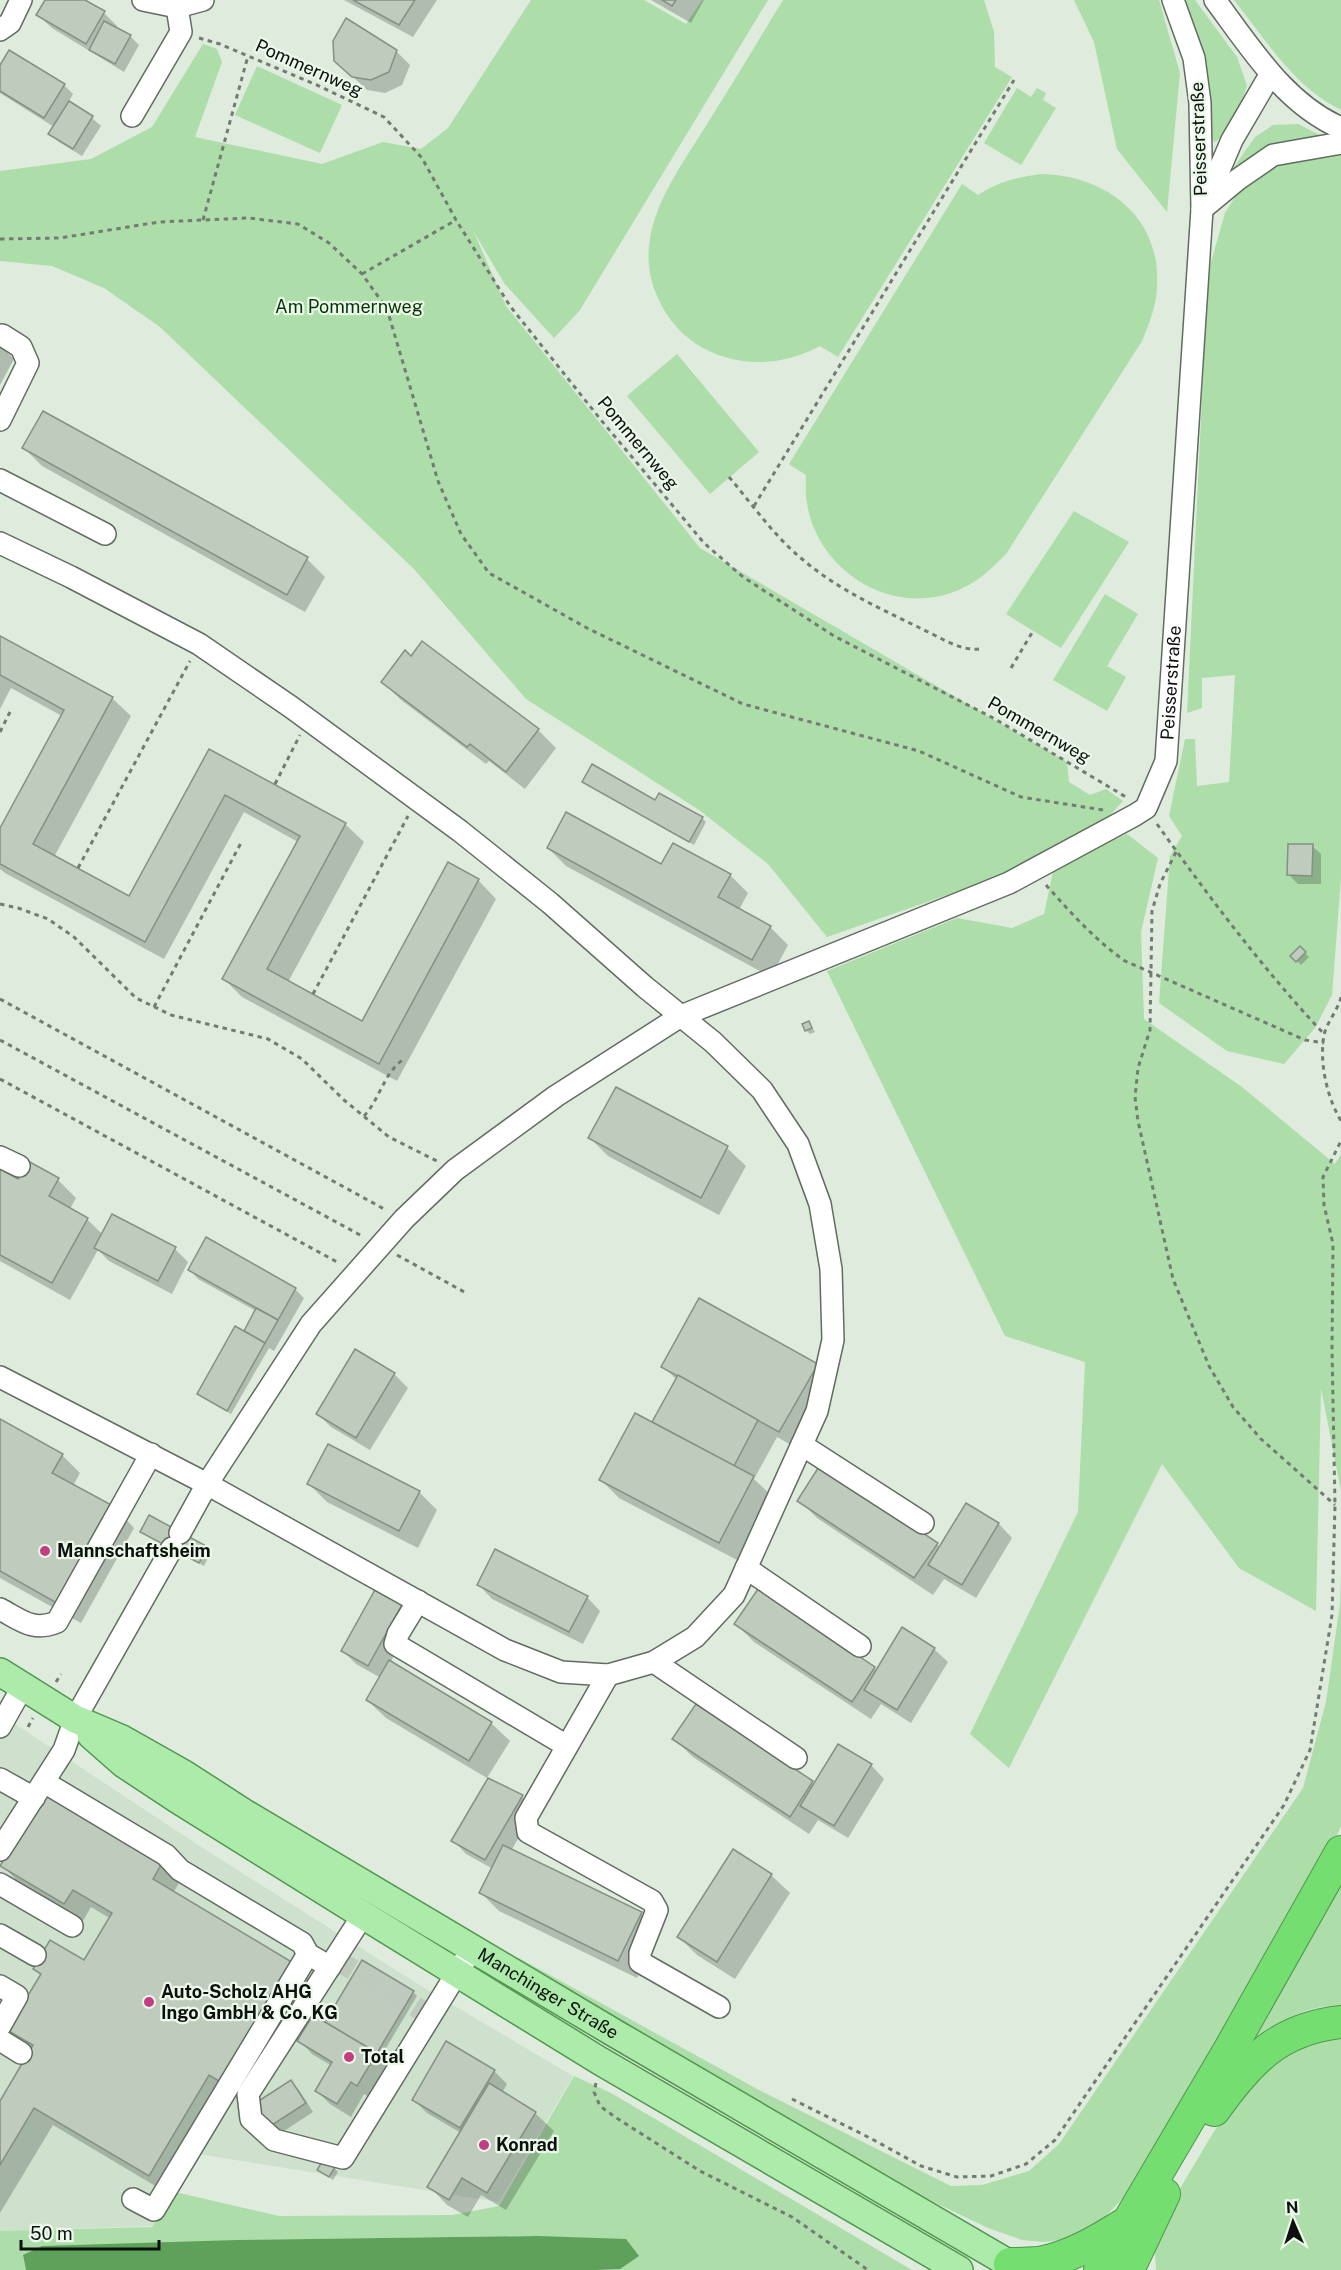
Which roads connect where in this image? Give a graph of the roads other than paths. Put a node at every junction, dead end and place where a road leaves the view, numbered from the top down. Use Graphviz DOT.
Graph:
graph roads {
  1 [pos="21,0"];
  2 [pos="143,0"];
  3 [pos="204,0"];
  4 [pos="1173,0"];
  5 [pos="1215,0"];
  6 [pos="177,7"];
  7 [pos="0,30"];
  8 [pos="1270,75"];
  9 [pos="132,116"];
  10 [pos="1341,128"];
  11 [pos="1341,144"];
  12 [pos="1202,209"];
  13 [pos="2,335"];
  14 [pos="0,420"];
  15 [pos="0,480"];
  16 [pos="105,534"];
  17 [pos="0,543"];
  18 [pos="681,1016"];
  19 [pos="0,1377"];
  20 [pos="802,1445"];
  21 [pos="151,1454"];
  22 [pos="207,1484"];
  23 [pos="923,1523"];
  24 [pos="746,1568"];
  25 [pos="418,1601"];
  26 [pos="0,1609"];
  27 [pos="860,1646"];
  28 [pos="654,1662"];
  29 [pos="0,1672"];
  30 [pos="608,1675"];
  31 [pos="23,1686"];
  32 [pos="75,1719"];
  33 [pos="0,1726"];
  34 [pos="567,1746"];
  35 [pos="796,1758"];
  36 [pos="0,1779"];
  37 [pos="39,1790"];
  38 [pos="0,1851"];
  39 [pos="1341,1852"];
  40 [pos="0,1884"];
  41 [pos="363,1915"];
  42 [pos="72,1926"];
  43 [pos="0,1935"];
  44 [pos="472,1948"];
  45 [pos="308,1954"];
  46 [pos="35,1955"];
  47 [pos="330,1967"];
  48 [pos="457,1973"];
  49 [pos="0,1986"];
  50 [pos="718,2007"];
  51 [pos="1341,2022"];
  52 [pos="1,2038"];
  53 [pos="21,2053"];
  54 [pos="134,2199"];
  55 [pos="1126,2223"];
  56 [pos="1134,2265"];
  57 [pos="1015,2267"];
  58 [pos="959,2270"];
  59 [pos="1100,2270"];
  1 -- 7 [label="street"];
  2 -- 6 [label="street"];
  3 -- 6 [label="street"];
  4 -- 12 [label="street, Peisserstraße"];
  5 -- 8 [label="street"];
  6 -- 9 [label="street"];
  8 -- 10 [label="street"];
  8 -- 12 [label="street, Peisserstraße"];
  11 -- 12 [label="street, Peisserstraße"];
  12 -- 18 [label="street, Peisserstraße"];
  13 -- 14 [label="street"];
  15 -- 16 [label="street"];
  17 -- 18 [label="street"];
  18 -- 20 [label="street"];
  18 -- 22 [label="street"];
  19 -- 21 [label="street"];
  20 -- 23 [label="street"];
  20 -- 24 [label="street"];
  21 -- 22 [label="street"];
  21 -- 26 [label="street"];
  22 -- 25 [label="street"];
  22 -- 32 [label="street"];
  24 -- 27 [label="street"];
  24 -- 28 [label="street"];
  25 -- 30 [label="street"];
  25 -- 34 [label="street"];
  28 -- 30 [label="street"];
  28 -- 35 [label="street"];
  29 -- 31 [label="main road, Manchinger Straße"];
  30 -- 34 [label="street"];
  31 -- 32 [label="main road, Manchinger Straße"];
  31 -- 33 [label="street"];
  32 -- 37 [label="street"];
  32 -- 41 [label="main road, Manchinger Straße"];
  32 -- 44 [label="main road, Manchinger Straße"];
  34 -- 50 [label="street"];
  36 -- 37 [label="street"];
  37 -- 38 [label="street"];
  37 -- 45 [label="street"];
  39 -- 55 [label="highway"];
  40 -- 42 [label="street"];
  41 -- 47 [label="street"];
  41 -- 48 [label="main road, Manchinger Straße"];
  43 -- 46 [label="street"];
  44 -- 48 [label="street"];
  44 -- 57 [label="main road, Manchinger Straße"];
  45 -- 47 [label="street"];
  45 -- 54 [label="street"];
  47 -- 48 [label="street"];
  48 -- 58 [label="main road, Manchinger Straße"];
  49 -- 52 [label="street"];
  51 -- 56 [label="highway"];
  52 -- 53 [label="street"];
  55 -- 57 [label="highway"];
  55 -- 59 [label="highway"];
}
